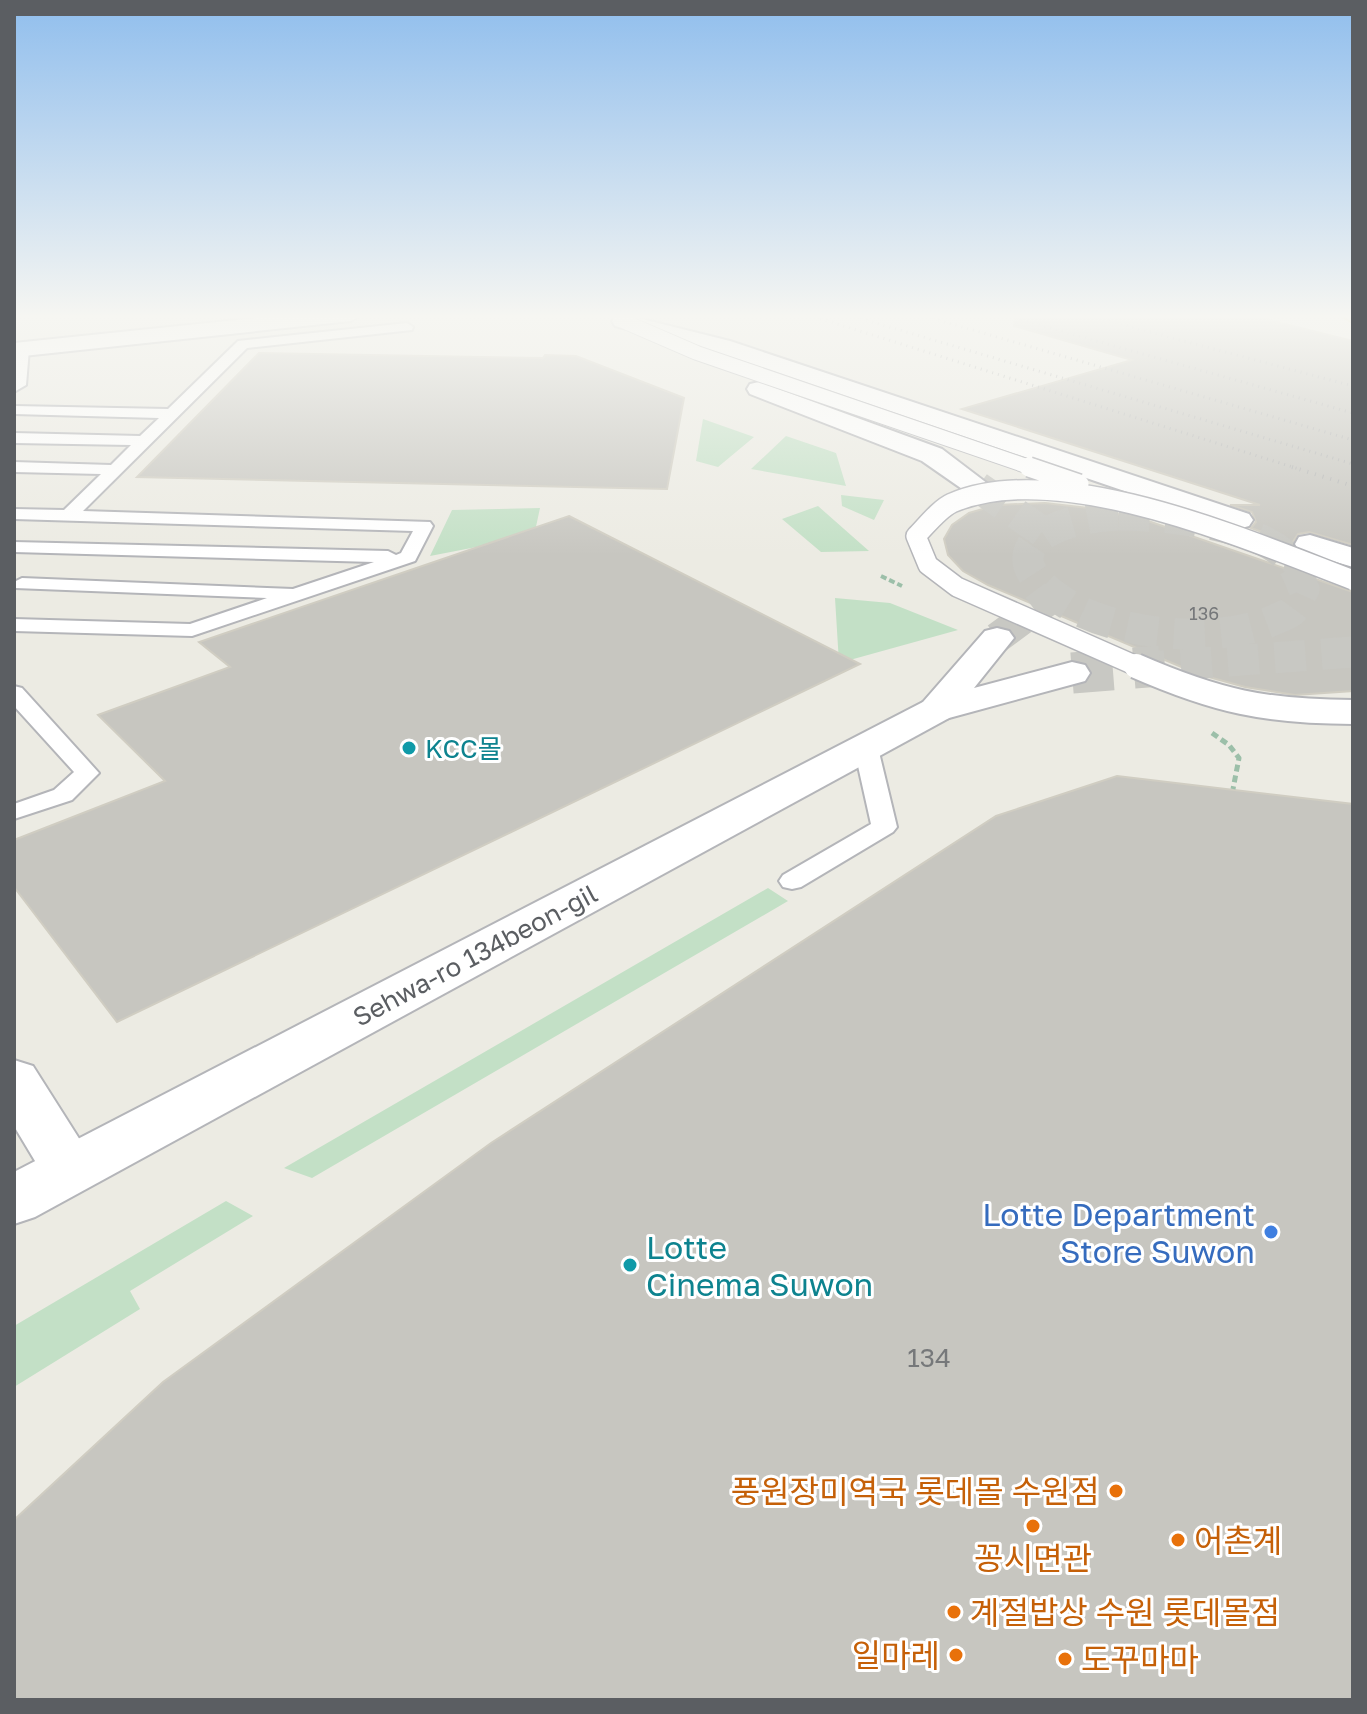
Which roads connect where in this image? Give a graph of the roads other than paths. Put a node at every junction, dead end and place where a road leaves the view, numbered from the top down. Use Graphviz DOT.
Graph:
graph roads {
  1 [pos="191,395"];
  2 [pos="776,395"];
  3 [pos="819,395"];
  4 [pos="867,395"];
  5 [pos="14,410"];
  6 [pos="171,414"];
  7 [pos="14,438"];
  8 [pos="143,441"];
  9 [pos="985,452"];
  10 [pos="14,467"];
  11 [pos="115,470"];
  12 [pos="979,491"];
  13 [pos="1151,509"];
  14 [pos="14,514"];
  15 [pos="68,516"];
  16 [pos="89,516"];
  17 [pos="1238,520"];
  18 [pos="1310,544"];
  19 [pos="14,547"];
  20 [pos="59,547"];
  21 [pos="408,557"];
  22 [pos="1353,558"];
  23 [pos="1353,580"];
  24 [pos="18,588"];
  25 [pos="302,593"];
  26 [pos="14,625"];
  27 [pos="997,638"];
  28 [pos="1072,673"];
  29 [pos="14,693"];
  30 [pos="936,710"];
  31 [pos="1353,712"];
  32 [pos="866,748"];
  33 [pos="14,812"];
  34 [pos="792,881"];
  35 [pos="14,1080"];
  36 [pos="70,1170"];
  37 [pos="14,1200"];
  1 -- 6 [label="lane"];
  2 -- 12 [label="street"];
  3 -- 9 [label="lane, bridge"];
  4 -- 17 [label="street"];
  5 -- 6 [label="lane"];
  6 -- 8 [label="lane"];
  7 -- 8 [label="lane"];
  8 -- 11 [label="lane"];
  9 -- 12 [label="lane, bridge"];
  9 -- 13 [label="lane, bridge"];
  10 -- 11 [label="lane"];
  11 -- 15 [label="lane"];
  12 -- 13 [label="lane, bridge"];
  12 -- 31 [label="lane, bridge"];
  13 -- 23 [label="lane, bridge"];
  14 -- 15 [label="lane"];
  15 -- 16 [label="lane"];
  16 -- 20 [label="lane"];
  16 -- 21 [label="lane"];
  18 -- 22 [label="street"];
  19 -- 20 [label="lane"];
  20 -- 21 [label="lane"];
  20 -- 24 [label="lane"];
  21 -- 25 [label="lane"];
  24 -- 25 [label="lane"];
  25 -- 26 [label="lane"];
  27 -- 30 [label="street"];
  28 -- 30 [label="street"];
  29 -- 33 [label="lane"];
  30 -- 32 [label="street, Sehwa-ro 134beon-gil"];
  32 -- 34 [label="lane"];
  32 -- 36 [label="street, Sehwa-ro 134beon-gil"];
  35 -- 36 [label="street"];
  36 -- 37 [label="street, Sehwa-ro 134beon-gil"];
}
